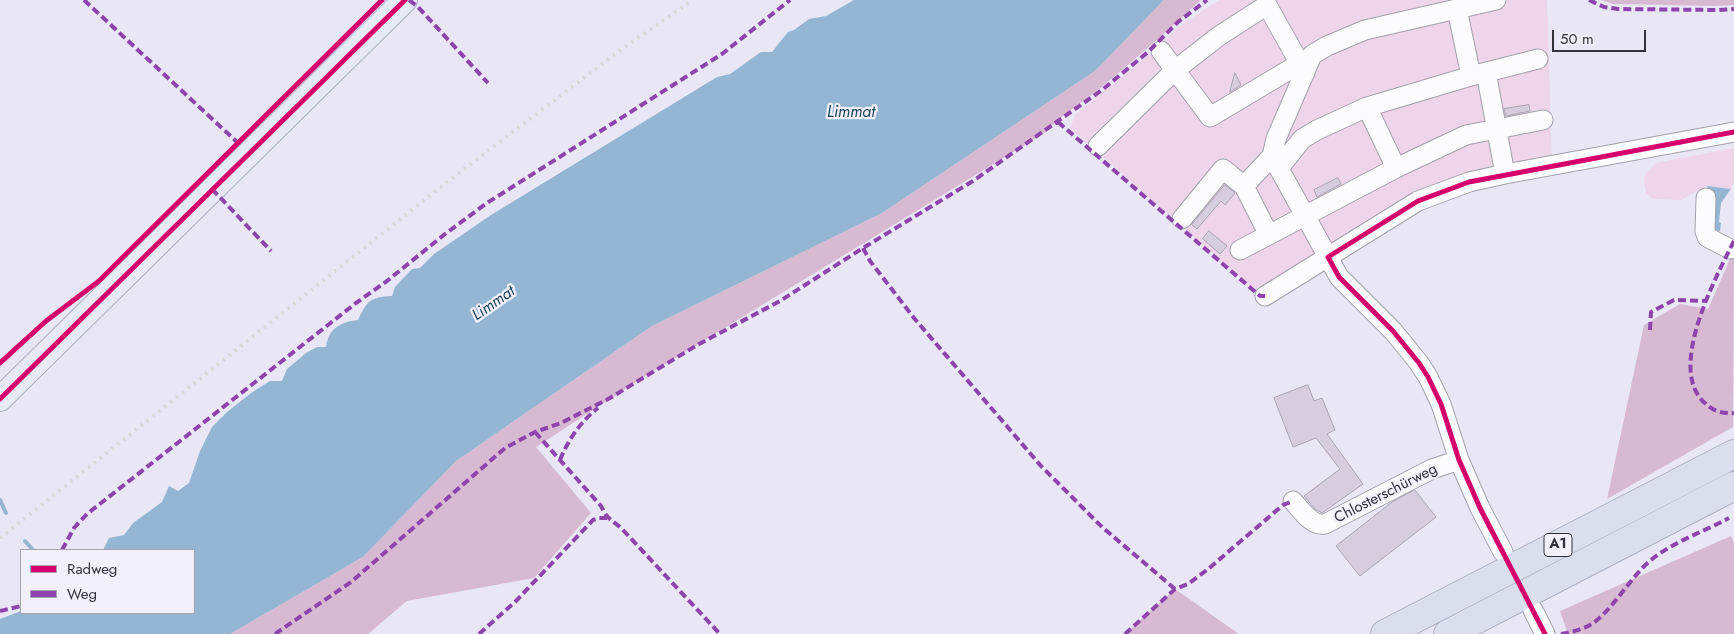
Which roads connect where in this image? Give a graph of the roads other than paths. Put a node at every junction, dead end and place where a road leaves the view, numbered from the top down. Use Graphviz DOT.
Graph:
graph roads {
  1 [pos="405,0"];
  2 [pos="1496,0"];
  3 [pos="1272,3"];
  4 [pos="1458,9"];
  5 [pos="1161,50"];
  6 [pos="1538,59"];
  7 [pos="1302,68"];
  8 [pos="1174,71"];
  9 [pos="1478,74"];
  10 [pos="1367,107"];
  11 [pos="1543,120"];
  12 [pos="1497,129"];
  13 [pos="1734,132"];
  14 [pos="1098,146"];
  15 [pos="1276,162"];
  16 [pos="1396,168"];
  17 [pos="1505,174"];
  18 [pos="1244,186"];
  19 [pos="1706,198"];
  20 [pos="1305,216"];
  21 [pos="1182,219"];
  22 [pos="1269,234"];
  23 [pos="1730,249"];
  24 [pos="1240,250"];
  25 [pos="1328,257"];
  26 [pos="1265,296"];
  27 [pos="0,399"];
  28 [pos="1734,454"];
  29 [pos="1459,460"];
  30 [pos="1734,486"];
  31 [pos="1293,501"];
  32 [pos="1503,552"];
  33 [pos="1533,610"];
  34 [pos="1385,634"];
  35 [pos="1448,634"];
  36 [pos="1545,634"];
  1 -- 27 [label="main road"];
  2 -- 4 [label="lane"];
  3 -- 7 [label="lane"];
  3 -- 8 [label="lane"];
  4 -- 7 [label="lane"];
  4 -- 9 [label="lane"];
  5 -- 8 [label="lane"];
  6 -- 9 [label="lane"];
  7 -- 8 [label="lane"];
  7 -- 15 [label="lane"];
  8 -- 14 [label="lane"];
  9 -- 10 [label="lane"];
  9 -- 12 [label="lane"];
  10 -- 15 [label="lane"];
  10 -- 16 [label="lane"];
  11 -- 12 [label="lane"];
  12 -- 16 [label="lane"];
  12 -- 17 [label="lane"];
  13 -- 17 [label="lane"];
  15 -- 18 [label="lane"];
  15 -- 20 [label="lane"];
  16 -- 20 [label="lane"];
  17 -- 25 [label="lane"];
  18 -- 21 [label="lane"];
  18 -- 22 [label="lane"];
  19 -- 23 [label="lane"];
  20 -- 22 [label="lane"];
  20 -- 25 [label="lane"];
  22 -- 24 [label="lane"];
  25 -- 26 [label="lane"];
  25 -- 29 [label="lane"];
  28 -- 34 [label="highway, A1"];
  29 -- 31 [label="lane, Chlosterschürweg"];
  29 -- 32 [label="lane"];
  30 -- 35 [label="highway, A1"];
  33 -- 36 [label="lane"];
}
